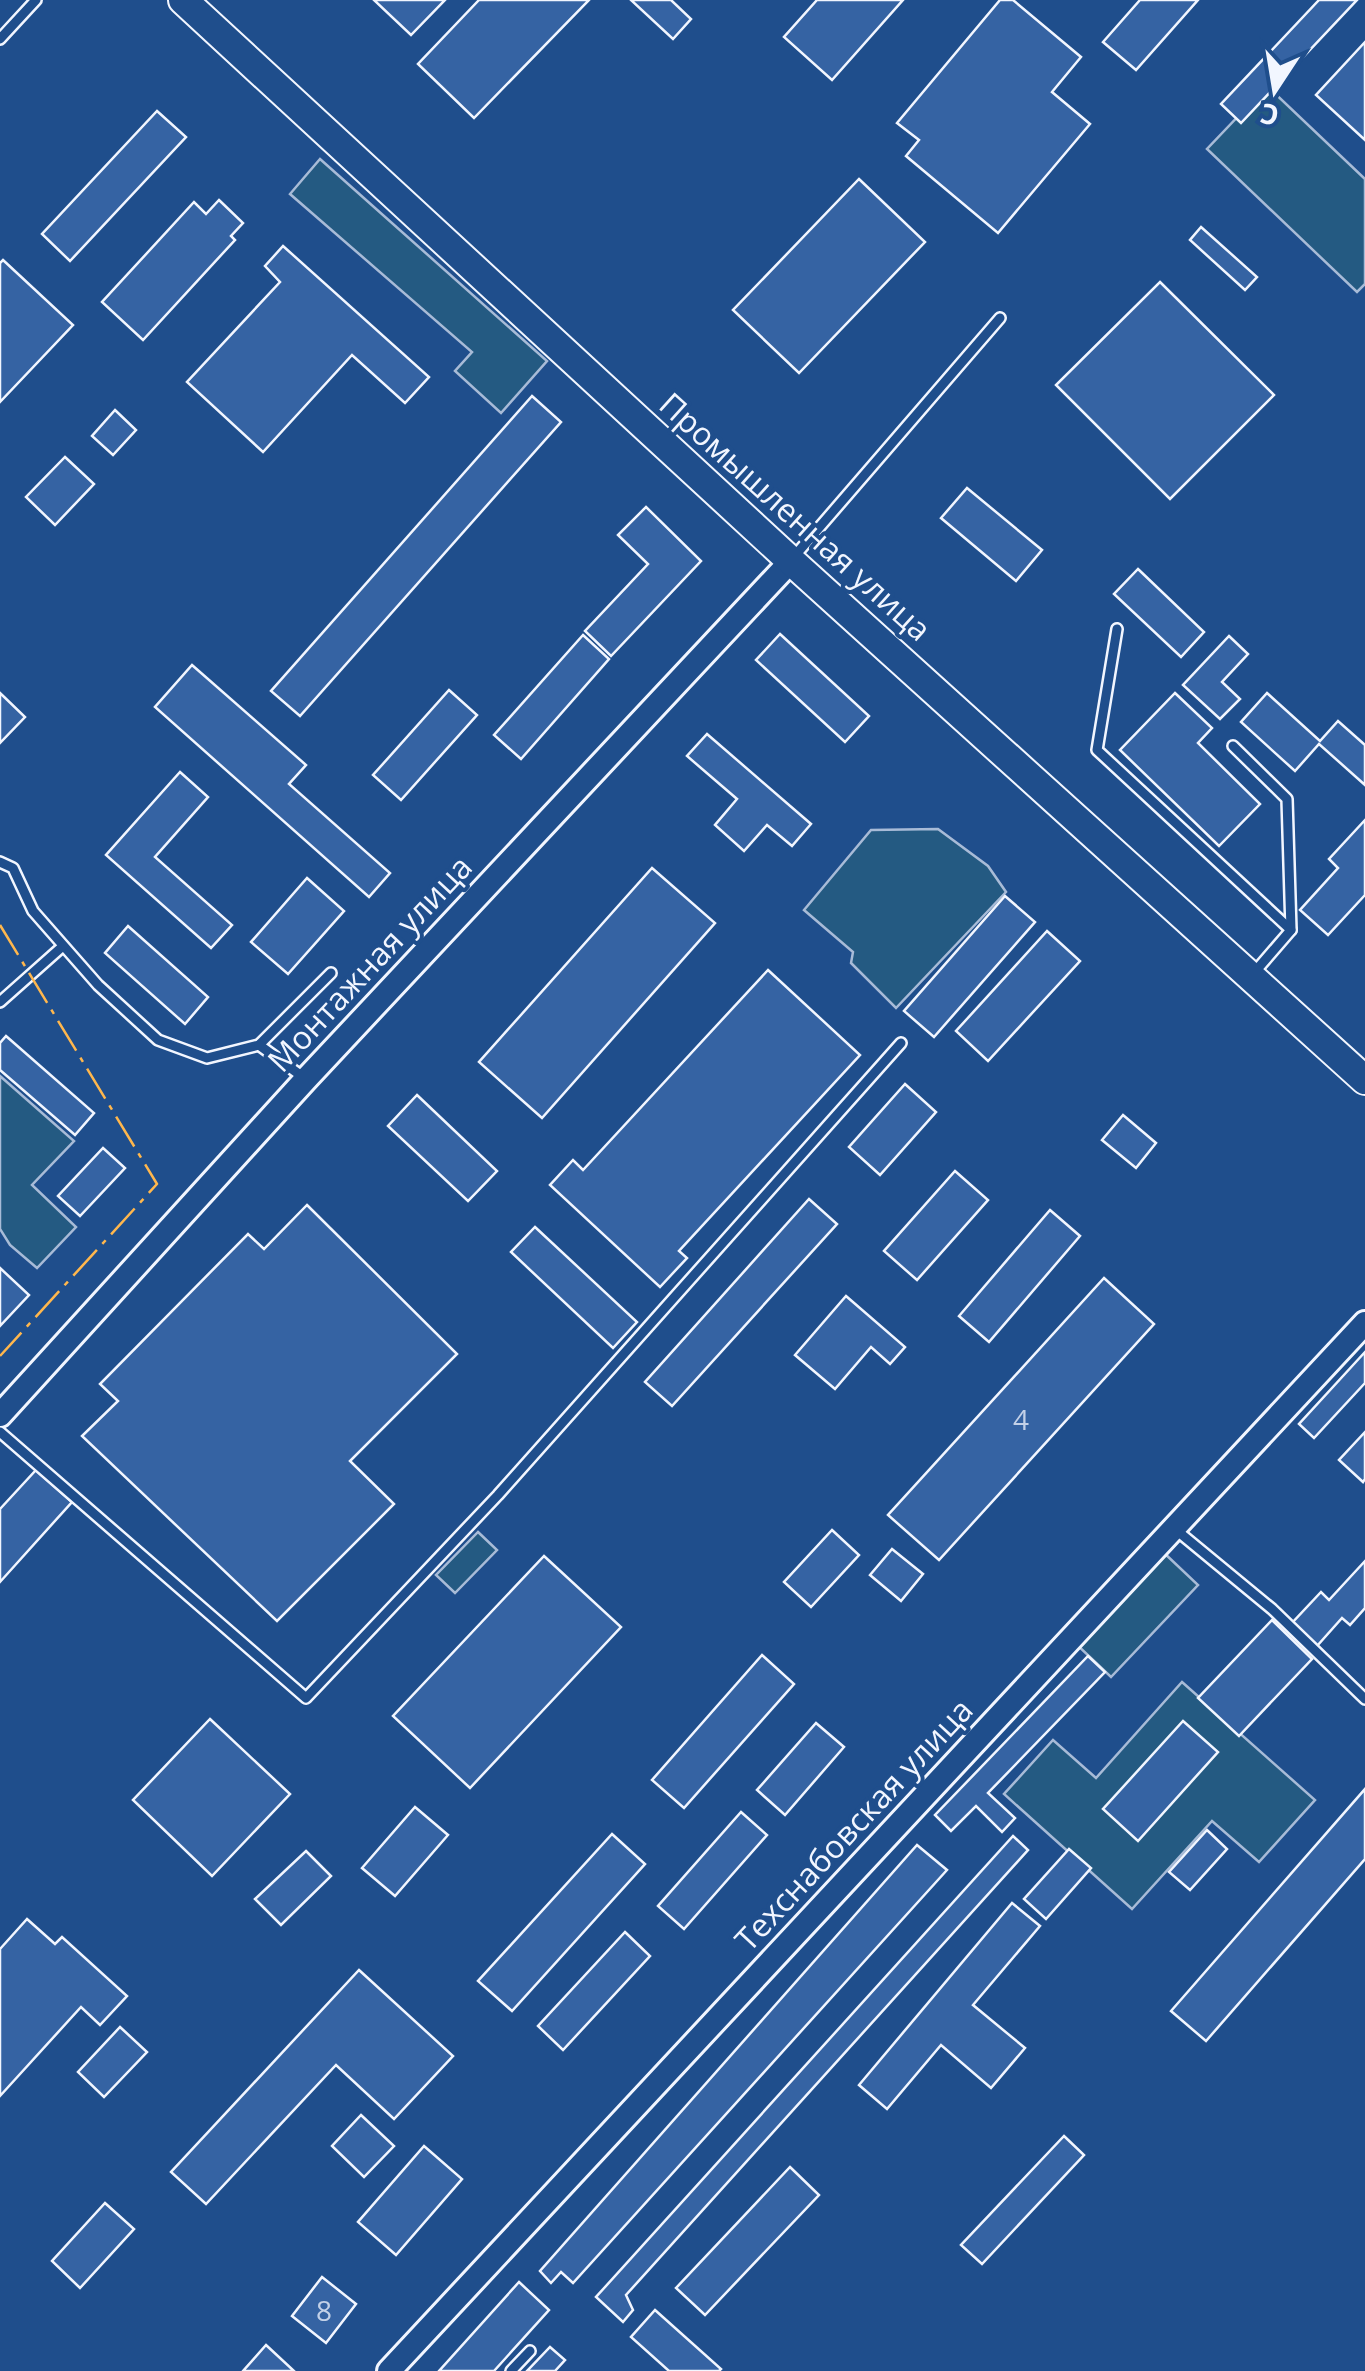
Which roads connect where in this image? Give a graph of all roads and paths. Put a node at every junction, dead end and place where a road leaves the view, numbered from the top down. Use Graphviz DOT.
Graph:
graph roads {
  1 [pos="36,0"];
  2 [pos="183,0"];
  3 [pos="0,39"];
  4 [pos="1000,318"];
  5 [pos="790,561"];
  6 [pos="1117,629"];
  7 [pos="1233,746"];
  8 [pos="0,862"];
  9 [pos="1291,930"];
  10 [pos="64,946"];
  11 [pos="331,973"];
  12 [pos="1252,976"];
  13 [pos="0,1002"];
  14 [pos="901,1044"];
  15 [pos="259,1046"];
  16 [pos="306,1078"];
  17 [pos="1365,1080"];
  18 [pos="1365,1323"];
  19 [pos="0,1415"];
  20 [pos="0,1432"];
  21 [pos="1173,1527"];
  22 [pos="1365,1699"];
  23 [pos="530,2351"];
  24 [pos="389,2371"];
  25 [pos="511,2371"];
  1 -- 3 [label="lane"];
  2 -- 5 [label="main road, Промышленная улица"];
  4 -- 5 [label="lane"];
  5 -- 12 [label="main road, Промышленная улица"];
  5 -- 16 [label="street, Монтажная улица"];
  6 -- 9 [label="lane"];
  7 -- 9 [label="lane"];
  8 -- 10 [label="lane"];
  9 -- 12 [label="lane"];
  10 -- 13 [label="lane"];
  10 -- 15 [label="lane"];
  11 -- 15 [label="lane"];
  12 -- 17 [label="main road, Промышленная улица"];
  14 -- 20 [label="lane"];
  15 -- 16 [label="lane"];
  16 -- 19 [label="street, Монтажная улица"];
  18 -- 21 [label="street, Техснабовская улица"];
  21 -- 22 [label="lane"];
  21 -- 24 [label="street, Техснабовская улица"];
  23 -- 25 [label="lane"];
}
